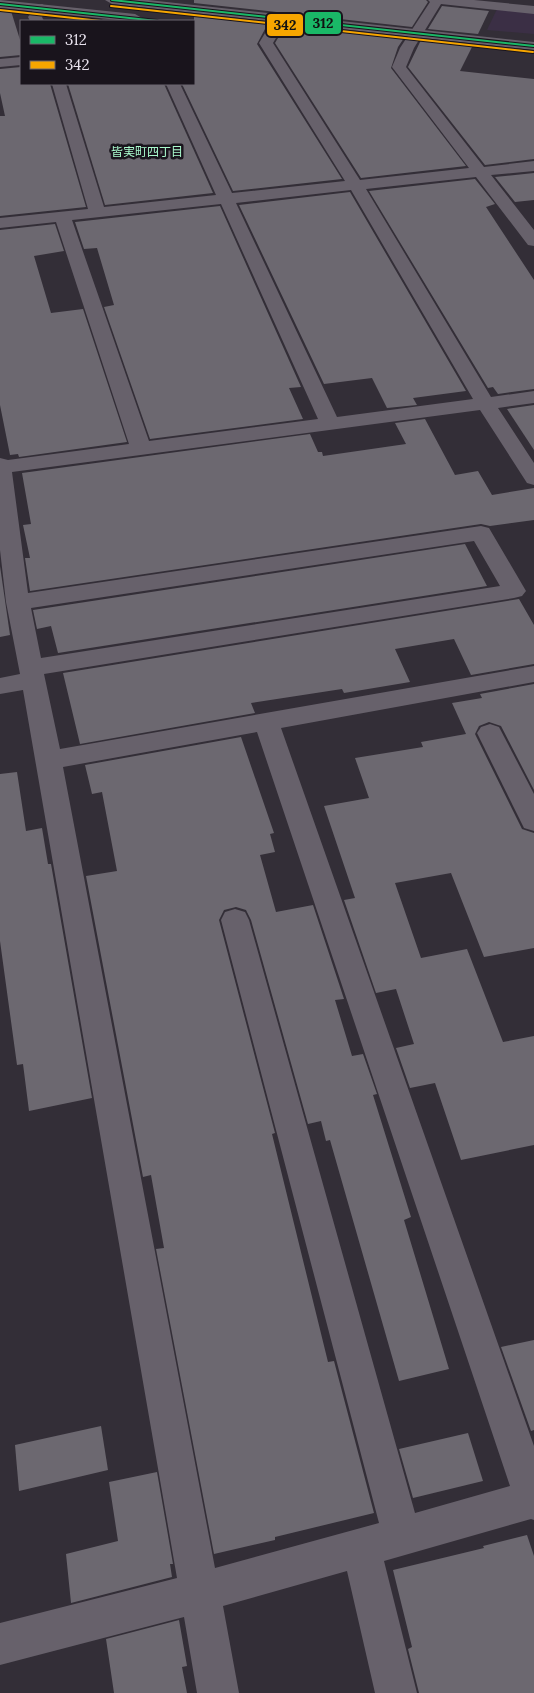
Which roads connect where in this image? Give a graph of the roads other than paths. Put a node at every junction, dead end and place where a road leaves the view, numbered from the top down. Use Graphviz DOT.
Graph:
graph roads {
  1 [pos="112,0"];
  2 [pos="436,0"];
  3 [pos="136,1"];
  4 [pos="0,4"];
  5 [pos="42,8"];
  6 [pos="534,10"];
  7 [pos="36,20"];
  8 [pos="153,20"];
  9 [pos="195,25"];
  10 [pos="272,33"];
  11 [pos="417,34"];
  12 [pos="534,46"];
  13 [pos="407,48"];
  14 [pos="20,61"];
  15 [pos="534,62"];
  16 [pos="0,63"];
  17 [pos="59,85"];
  18 [pos="172,85"];
  19 [pos="534,166"];
  20 [pos="478,171"];
  21 [pos="355,184"];
  22 [pos="225,198"];
  23 [pos="97,212"];
  24 [pos="63,217"];
  25 [pos="0,224"];
  26 [pos="534,241"];
  27 [pos="534,397"];
  28 [pos="486,404"];
  29 [pos="330,423"];
  30 [pos="141,448"];
  31 [pos="0,466"];
  32 [pos="534,479"];
  33 [pos="18,602"];
  34 [pos="32,674"];
  35 [pos="534,674"];
  36 [pos="0,686"];
  37 [pos="266,722"];
  38 [pos="490,733"];
  39 [pos="49,760"];
  40 [pos="534,821"];
  41 [pos="235,920"];
  42 [pos="534,1500"];
  43 [pos="402,1536"];
  44 [pos="361,1547"];
  45 [pos="201,1592"];
  46 [pos="0,1644"];
  47 [pos="218,1693"];
  48 [pos="396,1693"];
  1 -- 3 [label="street"];
  2 -- 6 [label="street"];
  2 -- 11 [label="street"];
  3 -- 11 [label="street"];
  4 -- 5 [label="street"];
  5 -- 7 [label="street"];
  5 -- 8 [label="street"];
  9 -- 10 [label="street"];
  10 -- 13 [label="street"];
  10 -- 21 [label="street"];
  11 -- 12 [label="street"];
  11 -- 13 [label="street"];
  13 -- 15 [label="street"];
  13 -- 20 [label="street"];
  14 -- 16 [label="street"];
  17 -- 23 [label="street"];
  18 -- 22 [label="street"];
  19 -- 20 [label="street"];
  20 -- 21 [label="street"];
  20 -- 26 [label="street"];
  21 -- 22 [label="street"];
  21 -- 28 [label="street"];
  22 -- 23 [label="street"];
  22 -- 29 [label="street"];
  23 -- 24 [label="street"];
  24 -- 25 [label="street"];
  24 -- 30 [label="street"];
  27 -- 28 [label="street"];
  28 -- 29 [label="street"];
  28 -- 32 [label="street"];
  29 -- 30 [label="street"];
  30 -- 31 [label="street"];
  31 -- 33 [label="street"];
  33 -- 34 [label="street"];
  33 -- 34 [label="street"];
  34 -- 36 [label="street"];
  34 -- 39 [label="street"];
  35 -- 37 [label="street"];
  37 -- 39 [label="street"];
  37 -- 42 [label="street"];
  38 -- 40 [label="street"];
  39 -- 45 [label="street"];
  41 -- 43 [label="street"];
  42 -- 43 [label="street"];
  43 -- 44 [label="street"];
  44 -- 45 [label="street"];
  44 -- 48 [label="street"];
  45 -- 46 [label="street"];
  45 -- 47 [label="street"];
}
